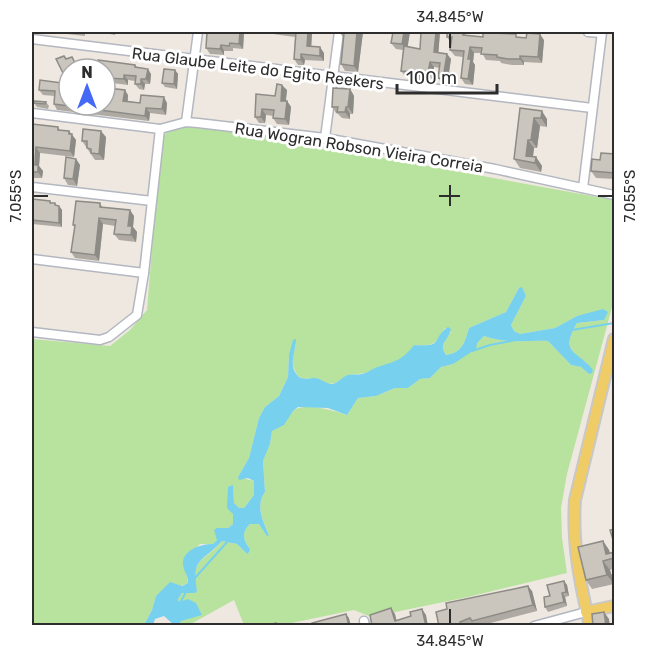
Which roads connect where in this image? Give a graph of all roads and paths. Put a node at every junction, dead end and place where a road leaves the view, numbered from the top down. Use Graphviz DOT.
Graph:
graph roads {
  1 [pos="198,32"];
  2 [pos="339,32"];
  3 [pos="588,32"];
  4 [pos="602,32"];
  5 [pos="32,39"];
  6 [pos="194,60"];
  7 [pos="333,77"];
  8 [pos="592,108"];
  9 [pos="32,113"];
  10 [pos="186,122"];
  11 [pos="160,129"];
  12 [pos="325,138"];
  13 [pos="32,187"];
  14 [pos="584,188"];
  15 [pos="615,195"];
  16 [pos="152,201"];
  17 [pos="32,259"];
  18 [pos="144,273"];
  19 [pos="32,332"];
  20 [pos="615,339"];
  21 [pos="615,606"];
  22 [pos="586,612"];
  23 [pos="534,626"];
  24 [pos="590,626"];
  1 -- 6 [label="street"];
  2 -- 7 [label="street"];
  3 -- 4 [label="street"];
  4 -- 8 [label="street"];
  5 -- 6 [label="street, Rua Glaube Leite do Egito Reekers"];
  6 -- 7 [label="street, Rua Glaube Leite do Egito Reekers"];
  6 -- 10 [label="street"];
  7 -- 8 [label="street, Rua Glaube Leite do Egito Reekers"];
  7 -- 12 [label="street"];
  8 -- 14 [label="street"];
  9 -- 11 [label="street, Rua Wogran Robson Vieira Correia"];
  10 -- 11 [label="street, Rua Wogran Robson Vieira Correia"];
  10 -- 12 [label="street, Rua Wogran Robson Vieira Correia"];
  11 -- 16 [label="street"];
  12 -- 14 [label="street, Rua Wogran Robson Vieira Correia"];
  13 -- 16 [label="street"];
  14 -- 15 [label="street, Rua Wogran Robson Vieira Correia"];
  16 -- 18 [label="street"];
  17 -- 18 [label="street"];
  18 -- 19 [label="street"];
  20 -- 22 [label="main road"];
  21 -- 22 [label="main road"];
  22 -- 23 [label="street"];
  22 -- 24 [label="main road"];
}
